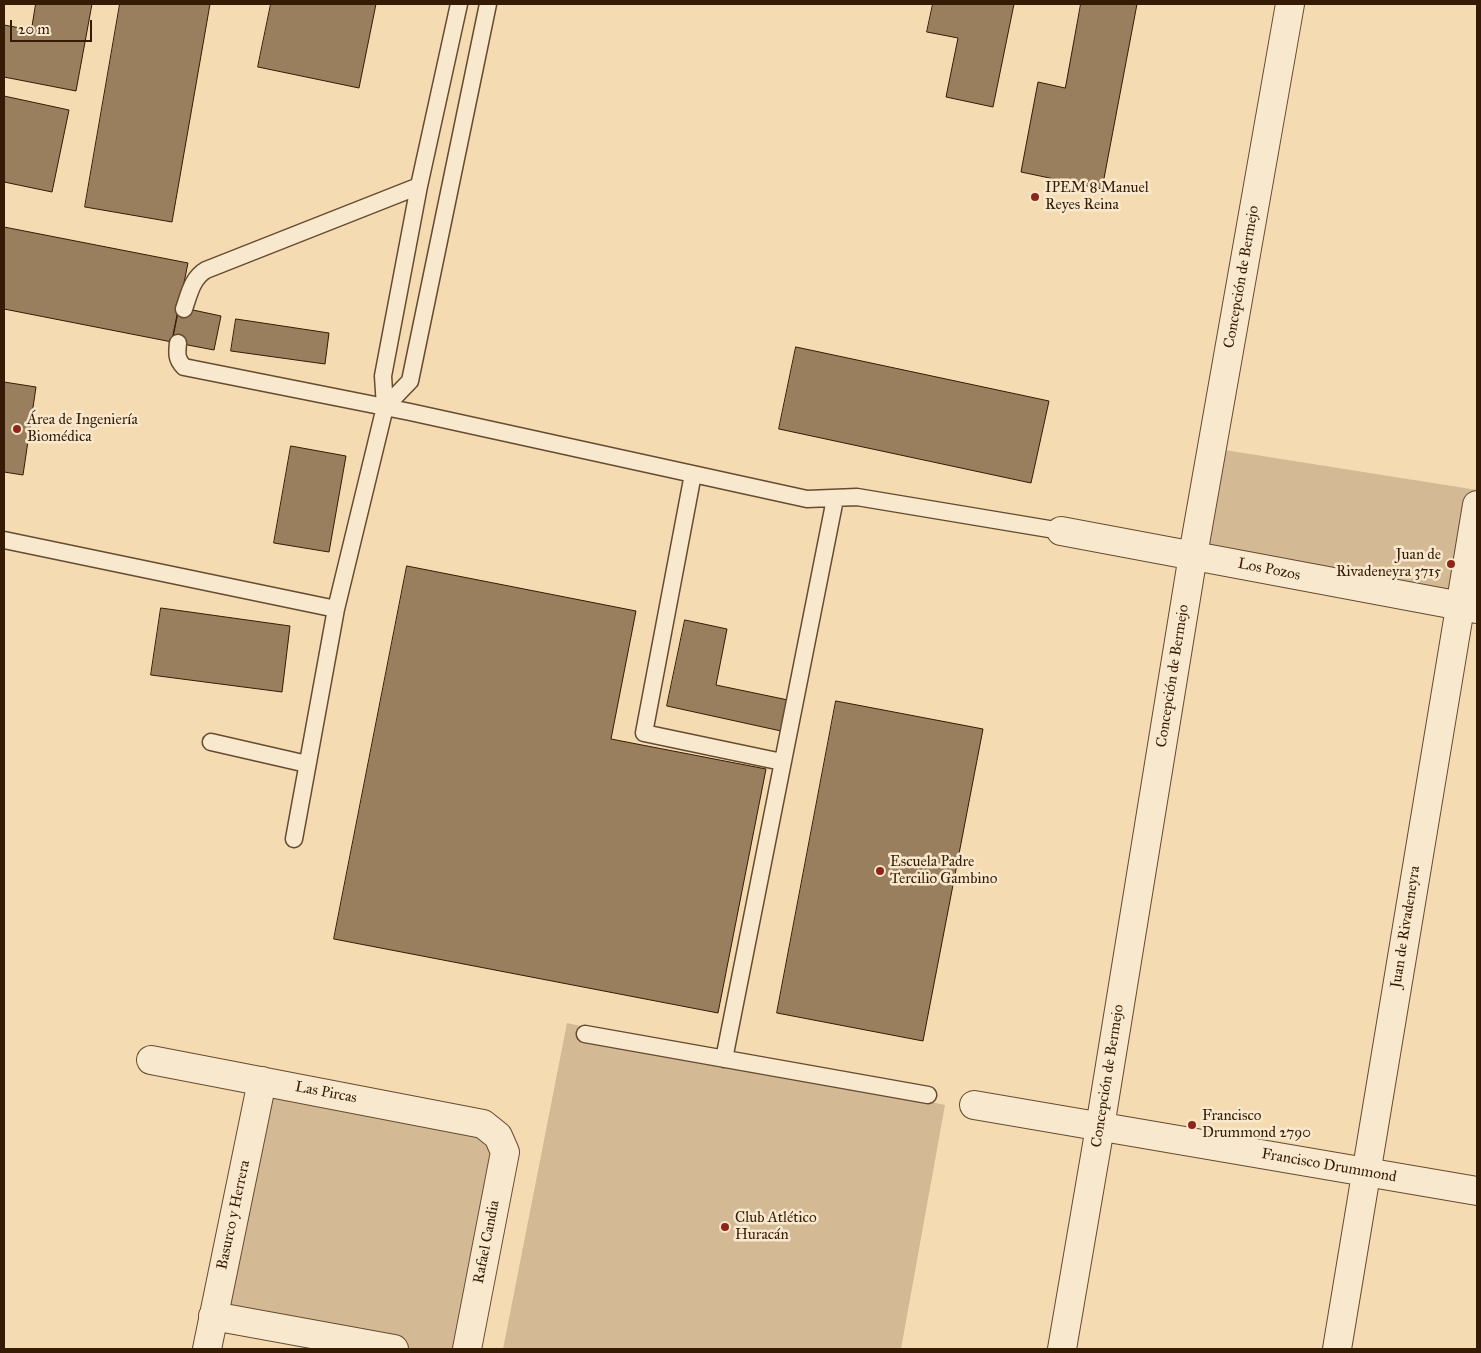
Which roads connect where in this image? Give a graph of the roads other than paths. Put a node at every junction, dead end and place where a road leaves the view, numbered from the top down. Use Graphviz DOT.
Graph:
graph roads {
  1 [pos="458,4"];
  2 [pos="488,4"];
  3 [pos="1290,4"];
  4 [pos="419,186"];
  5 [pos="184,309"];
  6 [pos="178,343"];
  7 [pos="385,407"];
  8 [pos="693,474"];
  9 [pos="834,499"];
  10 [pos="1477,505"];
  11 [pos="1061,531"];
  12 [pos="4,540"];
  13 [pos="1193,555"];
  14 [pos="1468,607"];
  15 [pos="336,609"];
  16 [pos="211,742"];
  17 [pos="782,762"];
  18 [pos="307,764"];
  19 [pos="294,839"];
  20 [pos="584,1034"];
  21 [pos="724,1059"];
  22 [pos="151,1060"];
  23 [pos="262,1081"];
  24 [pos="928,1095"];
  25 [pos="974,1105"];
  26 [pos="1100,1127"];
  27 [pos="498,1136"];
  28 [pos="1366,1172"];
  29 [pos="1477,1191"];
  30 [pos="213,1316"];
  31 [pos="207,1349"];
  32 [pos="394,1349"];
  33 [pos="467,1349"];
  34 [pos="1062,1349"];
  35 [pos="1336,1349"];
  1 -- 4 [label="lane"];
  2 -- 7 [label="lane"];
  3 -- 13 [label="street, Concepción de Bermejo"];
  4 -- 5 [label="lane"];
  4 -- 7 [label="lane"];
  6 -- 7 [label="lane"];
  7 -- 8 [label="lane"];
  7 -- 15 [label="lane"];
  8 -- 9 [label="lane"];
  8 -- 17 [label="lane"];
  9 -- 11 [label="lane"];
  9 -- 17 [label="lane"];
  10 -- 14 [label="street, Juan de Rivadeneyra"];
  11 -- 13 [label="street, Los Pozos"];
  12 -- 15 [label="lane"];
  13 -- 14 [label="street, Los Pozos"];
  13 -- 26 [label="street, Concepción de Bermejo"];
  14 -- 28 [label="street, Juan de Rivadeneyra"];
  15 -- 18 [label="lane"];
  16 -- 18 [label="lane"];
  17 -- 21 [label="lane"];
  18 -- 19 [label="lane"];
  20 -- 21 [label="lane"];
  21 -- 24 [label="lane"];
  22 -- 23 [label="street, Las Pircas"];
  23 -- 27 [label="street, Las Pircas"];
  23 -- 30 [label="street, Basurco y Herrera"];
  25 -- 26 [label="street, Francisco Drummond"];
  26 -- 28 [label="street, Francisco Drummond"];
  26 -- 34 [label="street, Concepción de Bermejo"];
  27 -- 33 [label="street, Rafael Candia"];
  28 -- 29 [label="street, Francisco Drummond"];
  28 -- 35 [label="street, Juan de Rivadeneyra"];
  30 -- 31 [label="street, Basurco y Herrera"];
  30 -- 32 [label="street"];
}
